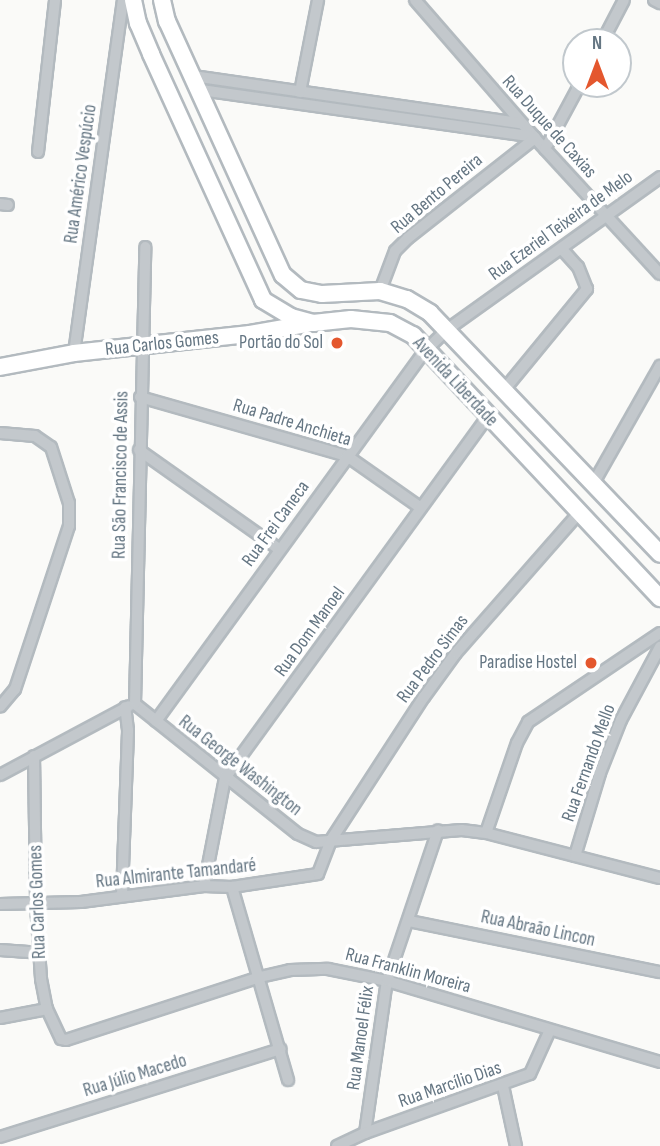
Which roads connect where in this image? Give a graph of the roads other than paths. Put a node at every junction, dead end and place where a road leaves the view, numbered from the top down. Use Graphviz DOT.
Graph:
graph roads {
  1 [pos="55,0"];
  2 [pos="123,0"];
  3 [pos="133,0"];
  4 [pos="162,0"];
  5 [pos="318,0"];
  6 [pos="415,0"];
  7 [pos="624,0"];
  8 [pos="654,0"];
  9 [pos="660,3"];
  10 [pos="609,28"];
  11 [pos="197,83"];
  12 [pos="300,92"];
  13 [pos="327,96"];
  14 [pos="572,98"];
  15 [pos="502,101"];
  16 [pos="325,108"];
  17 [pos="510,125"];
  18 [pos="534,138"];
  19 [pos="545,149"];
  20 [pos="38,152"];
  21 [pos="660,177"];
  22 [pos="604,215"];
  23 [pos="145,247"];
  24 [pos="561,248"];
  25 [pos="660,274"];
  26 [pos="380,291"];
  27 [pos="263,300"];
  28 [pos="313,323"];
  29 [pos="448,329"];
  30 [pos="250,334"];
  31 [pos="141,346"];
  32 [pos="426,349"];
  33 [pos="74,353"];
  34 [pos="660,366"];
  35 [pos="0,368"];
  36 [pos="504,390"];
  37 [pos="140,397"];
  38 [pos="487,417"];
  39 [pos="0,433"];
  40 [pos="139,450"];
  41 [pos="347,456"];
  42 [pos="593,484"];
  43 [pos="421,508"];
  44 [pos="579,513"];
  45 [pos="279,549"];
  46 [pos="660,554"];
  47 [pos="660,598"];
  48 [pos="660,634"];
  49 [pos="660,647"];
  50 [pos="634,649"];
  51 [pos="651,666"];
  52 [pos="130,705"];
  53 [pos="0,707"];
  54 [pos="156,721"];
  55 [pos="34,756"];
  56 [pos="1,772"];
  57 [pos="225,778"];
  58 [pos="438,831"];
  59 [pos="486,833"];
  60 [pos="331,840"];
  61 [pos="575,856"];
  62 [pos="660,878"];
  63 [pos="204,887"];
  64 [pos="232,887"];
  65 [pos="122,895"];
  66 [pos="0,904"];
  67 [pos="36,905"];
  68 [pos="409,921"];
  69 [pos="0,950"];
  70 [pos="39,953"];
  71 [pos="660,972"];
  72 [pos="260,977"];
  73 [pos="387,981"];
  74 [pos="47,1009"];
  75 [pos="0,1018"];
  76 [pos="550,1030"];
  77 [pos="66,1041"];
  78 [pos="281,1049"];
  79 [pos="660,1062"];
  80 [pos="288,1080"];
  81 [pos="503,1086"];
  82 [pos="365,1133"];
  83 [pos="0,1137"];
  84 [pos="337,1146"];
  85 [pos="516,1146"];
  1 -- 20 [label="street"];
  2 -- 33 [label="street, Rua Américo Vespúcio"];
  3 -- 27 [label="main road"];
  4 -- 11 [label="main road, Avenida Liberdade"];
  5 -- 12 [label="street"];
  6 -- 15 [label="street, Rua Duque de Caxias"];
  7 -- 10 [label="street"];
  8 -- 9 [label="street"];
  11 -- 12 [label="street"];
  11 -- 16 [label="street"];
  11 -- 26 [label="main road, Avenida Liberdade"];
  12 -- 13 [label="street"];
  13 -- 16 [label="street"];
  13 -- 17 [label="street"];
  14 -- 19 [label="street"];
  15 -- 17 [label="street, Rua Duque de Caxias"];
  15 -- 17 [label="street"];
  16 -- 17 [label="street"];
  17 -- 18 [label="street"];
  18 -- 19 [label="street, Rua Duque de Caxias"];
  18 -- 26 [label="street, Rua Bento Pereira"];
  19 -- 22 [label="street, Rua Duque de Caxias"];
  21 -- 22 [label="street, Rua Ezeriel Teixeira de Melo"];
  22 -- 24 [label="street, Rua Ezeriel Teixeira de Melo"];
  22 -- 25 [label="street, Rua Duque de Caxias"];
  23 -- 31 [label="street, Rua São Francisco de Assis"];
  24 -- 29 [label="street, Rua Ezeriel Teixeira de Melo"];
  24 -- 36 [label="street"];
  26 -- 29 [label="main road, Avenida Liberdade"];
  27 -- 28 [label="main road, Avenida Liberdade"];
  27 -- 30 [label="main road"];
  28 -- 30 [label="main road, Rua Carlos Gomes"];
  28 -- 32 [label="main road, Avenida Liberdade"];
  29 -- 32 [label="street, Rua Ezeriel Teixeira de Melo"];
  29 -- 36 [label="main road, Avenida Liberdade"];
  30 -- 31 [label="main road, Rua Carlos Gomes"];
  31 -- 33 [label="main road, Rua Carlos Gomes"];
  31 -- 37 [label="street, Rua São Francisco de Assis"];
  32 -- 38 [label="main road, Avenida Liberdade"];
  32 -- 41 [label="street, Rua Frei Caneca"];
  33 -- 35 [label="main road, Rua Carlos Gomes"];
  34 -- 42 [label="street"];
  36 -- 42 [label="main road, Avenida Liberdade"];
  37 -- 40 [label="street, Rua São Francisco de Assis"];
  37 -- 41 [label="street, Rua Padre Anchieta"];
  38 -- 43 [label="street, Rua Dom Manoel"];
  38 -- 44 [label="main road, Avenida Liberdade"];
  39 -- 53 [label="street"];
  40 -- 45 [label="street"];
  40 -- 52 [label="street, Rua São Francisco de Assis"];
  41 -- 43 [label="street, Rua Padre Anchieta"];
  41 -- 45 [label="street, Rua Frei Caneca"];
  42 -- 46 [label="main road, Avenida Liberdade"];
  43 -- 57 [label="street, Rua Dom Manoel"];
  44 -- 47 [label="main road, Avenida Liberdade"];
  44 -- 60 [label="street, Rua Pedro Simas"];
  45 -- 54 [label="street, Rua Frei Caneca"];
  48 -- 50 [label="street"];
  49 -- 51 [label="street, Rua Fernando Mello"];
  50 -- 51 [label="street"];
  50 -- 59 [label="street"];
  51 -- 61 [label="street, Rua Fernando Mello"];
  52 -- 54 [label="street, Rua George Washington"];
  52 -- 55 [label="street"];
  52 -- 65 [label="street, Rua São Francisco de Assis"];
  54 -- 57 [label="street, Rua George Washington"];
  55 -- 56 [label="street"];
  55 -- 67 [label="street, Rua Carlos Gomes"];
  57 -- 60 [label="street, Rua George Washington"];
  57 -- 63 [label="street, Rua Dom Manoel"];
  58 -- 59 [label="street, Rua George Washington"];
  58 -- 60 [label="street, Rua George Washington"];
  58 -- 68 [label="street, Rua Manoel Félix"];
  59 -- 61 [label="street, Rua George Washington"];
  60 -- 64 [label="street, Rua Almirante Tamandaré"];
  61 -- 62 [label="street, Rua George Washington"];
  63 -- 64 [label="street, Rua Almirante Tamandaré"];
  63 -- 65 [label="street, Rua Almirante Tamandaré"];
  64 -- 72 [label="street"];
  65 -- 67 [label="street, Rua Almirante Tamandaré"];
  66 -- 67 [label="street, Rua Almirante Tamandaré"];
  67 -- 70 [label="street, Rua Carlos Gomes"];
  68 -- 71 [label="street, Rua Abraão Lincon"];
  68 -- 73 [label="street, Rua Manoel Félix"];
  69 -- 70 [label="street"];
  70 -- 74 [label="street, Rua Carlos Gomes"];
  72 -- 73 [label="street, Rua Franklin Moreira"];
  72 -- 77 [label="street, Rua Franklin Moreira"];
  72 -- 78 [label="street"];
  73 -- 76 [label="street, Rua Franklin Moreira"];
  73 -- 82 [label="street, Rua Manoel Félix"];
  74 -- 75 [label="street"];
  74 -- 77 [label="street, Rua Carlos Gomes"];
  76 -- 79 [label="street, Rua Franklin Moreira"];
  76 -- 81 [label="street, Rua Marcílio Dias"];
  78 -- 80 [label="street"];
  78 -- 83 [label="street, Rua Júlio Macedo"];
  81 -- 82 [label="street, Rua Marcílio Dias"];
  81 -- 85 [label="street"];
  82 -- 84 [label="street, Rua Marcílio Dias"];
}
